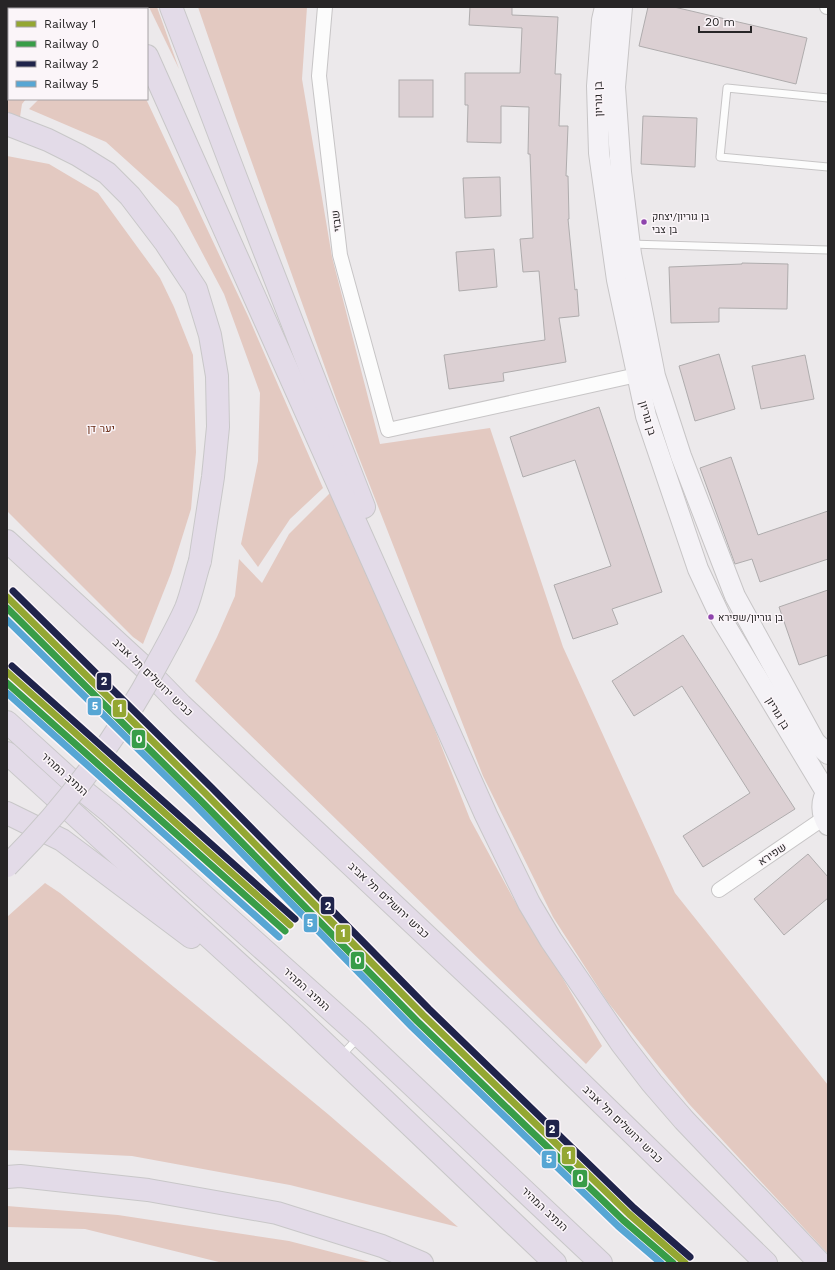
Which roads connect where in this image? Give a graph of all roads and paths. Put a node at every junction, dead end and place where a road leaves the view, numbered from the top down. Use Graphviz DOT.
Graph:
graph roads {
  1 [pos="171,7"];
  2 [pos="184,7"];
  3 [pos="325,7"];
  4 [pos="605,7"];
  5 [pos="622,7"];
  6 [pos="148,58"];
  7 [pos="828,98"];
  8 [pos="7,124"];
  9 [pos="828,167"];
  10 [pos="236,178"];
  11 [pos="630,244"];
  12 [pos="828,250"];
  13 [pos="645,373"];
  14 [pos="7,541"];
  15 [pos="7,722"];
  16 [pos="7,753"];
  17 [pos="828,754"];
  18 [pos="469,775"];
  19 [pos="827,791"];
  20 [pos="7,813"];
  21 [pos="826,822"];
  22 [pos="7,866"];
  23 [pos="719,890"];
  24 [pos="295,1015"];
  25 [pos="360,1036"];
  26 [pos="339,1058"];
  27 [pos="7,1177"];
  28 [pos="422,1263"];
  29 [pos="555,1263"];
  30 [pos="601,1263"];
  31 [pos="766,1263"];
  32 [pos="820,1263"];
  1 -- 10 [label="highway"];
  2 -- 10 [label="highway"];
  3 -- 13 [label="street, שבזי"];
  4 -- 13 [label="street, בן גוריון"];
  5 -- 11 [label="street, בן גוריון"];
  6 -- 18 [label="highway"];
  7 -- 9 [label="lane"];
  8 -- 22 [label="highway, bridge"];
  10 -- 18 [label="highway"];
  11 -- 12 [label="lane"];
  11 -- 13 [label="street, בן גוריון"];
  13 -- 17 [label="street, בן גוריון"];
  13 -- 19 [label="street, בן גוריון"];
  14 -- 31 [label="highway, כביש ירושלים תל אביב"];
  15 -- 25 [label="highway, הנתיב המהיר"];
  16 -- 24 [label="highway"];
  18 -- 32 [label="highway"];
  19 -- 21 [label="street"];
  20 -- 24 [label="highway"];
  21 -- 23 [label="street, שפירא"];
  24 -- 26 [label="highway"];
  25 -- 26 [label="lane"];
  25 -- 30 [label="highway, הנתיב המהיר"];
  26 -- 29 [label="highway"];
  27 -- 28 [label="highway"];
}
